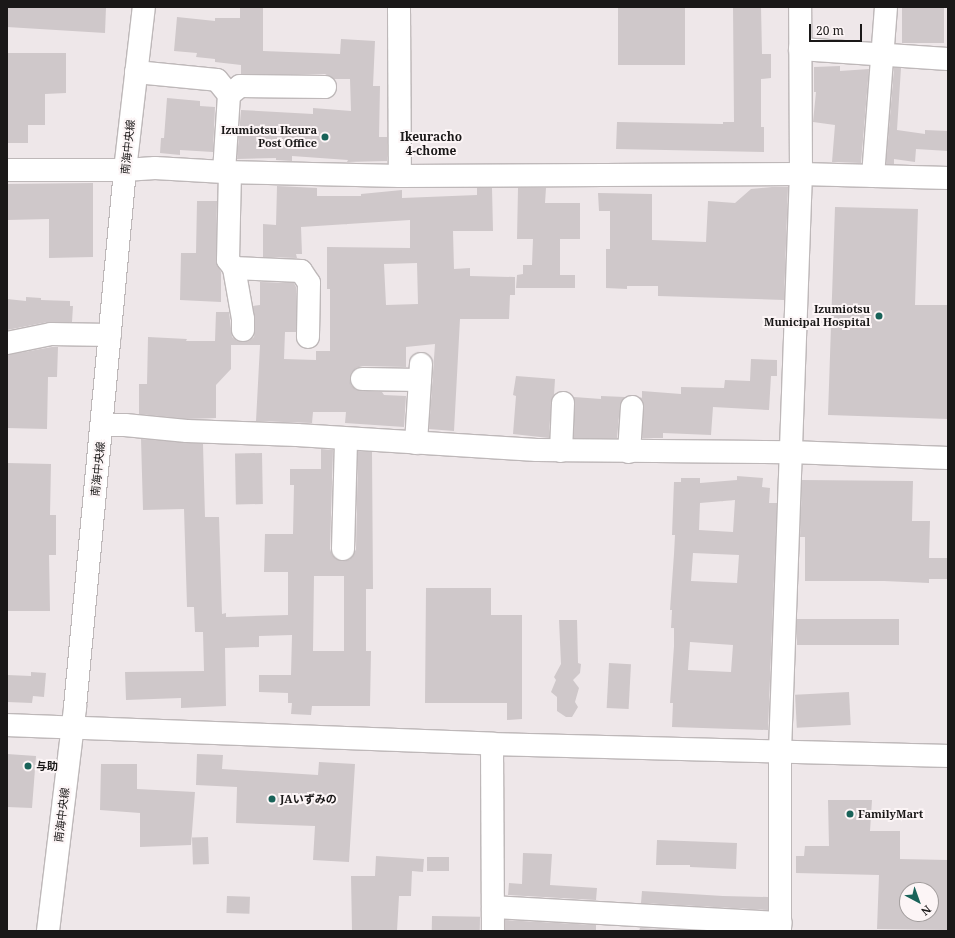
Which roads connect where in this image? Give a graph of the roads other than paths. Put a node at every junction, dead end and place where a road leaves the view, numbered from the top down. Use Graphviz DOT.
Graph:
graph roads {
  1 [pos="144,7"];
  2 [pos="399,7"];
  3 [pos="800,7"];
  4 [pos="886,7"];
  5 [pos="800,49"];
  6 [pos="882,55"];
  7 [pos="948,59"];
  8 [pos="136,72"];
  9 [pos="325,87"];
  10 [pos="229,95"];
  11 [pos="7,170"];
  12 [pos="125,170"];
  13 [pos="227,172"];
  14 [pos="801,174"];
  15 [pos="400,176"];
  16 [pos="873,176"];
  17 [pos="948,178"];
  18 [pos="234,268"];
  19 [pos="243,330"];
  20 [pos="110,335"];
  21 [pos="308,336"];
  22 [pos="7,343"];
  23 [pos="362,379"];
  24 [pos="563,402"];
  25 [pos="632,407"];
  26 [pos="102,425"];
  27 [pos="346,438"];
  28 [pos="416,443"];
  29 [pos="560,450"];
  30 [pos="630,452"];
  31 [pos="790,452"];
  32 [pos="948,458"];
  33 [pos="343,549"];
  34 [pos="7,725"];
  35 [pos="72,726"];
  36 [pos="492,744"];
  37 [pos="780,751"];
  38 [pos="948,756"];
  39 [pos="493,907"];
  40 [pos="780,927"];
  41 [pos="48,931"];
  42 [pos="493,931"];
  1 -- 8 [label="street, 南海中央線"];
  2 -- 15 [label="street"];
  3 -- 5 [label="street"];
  4 -- 6 [label="street"];
  5 -- 6 [label="street"];
  5 -- 14 [label="street"];
  6 -- 7 [label="street"];
  6 -- 16 [label="street"];
  8 -- 10 [label="street"];
  8 -- 12 [label="street, 南海中央線"];
  9 -- 10 [label="street"];
  10 -- 13 [label="street"];
  11 -- 12 [label="street"];
  12 -- 13 [label="street"];
  12 -- 20 [label="street, 南海中央線"];
  13 -- 15 [label="street"];
  13 -- 18 [label="street"];
  14 -- 15 [label="street"];
  14 -- 16 [label="street"];
  14 -- 31 [label="street"];
  16 -- 17 [label="street"];
  18 -- 19 [label="street"];
  18 -- 21 [label="street"];
  20 -- 22 [label="street"];
  20 -- 26 [label="street, 南海中央線"];
  23 -- 28 [label="street"];
  24 -- 29 [label="street"];
  25 -- 30 [label="street"];
  26 -- 27 [label="street"];
  26 -- 35 [label="street, 南海中央線"];
  27 -- 28 [label="street"];
  27 -- 33 [label="street"];
  28 -- 29 [label="street"];
  29 -- 30 [label="street"];
  30 -- 31 [label="street"];
  31 -- 32 [label="street"];
  31 -- 37 [label="street"];
  34 -- 35 [label="street"];
  35 -- 36 [label="street"];
  35 -- 41 [label="street, 南海中央線"];
  36 -- 37 [label="street"];
  36 -- 39 [label="street"];
  37 -- 38 [label="street"];
  37 -- 40 [label="street"];
  39 -- 40 [label="street"];
  39 -- 42 [label="street"];
}
